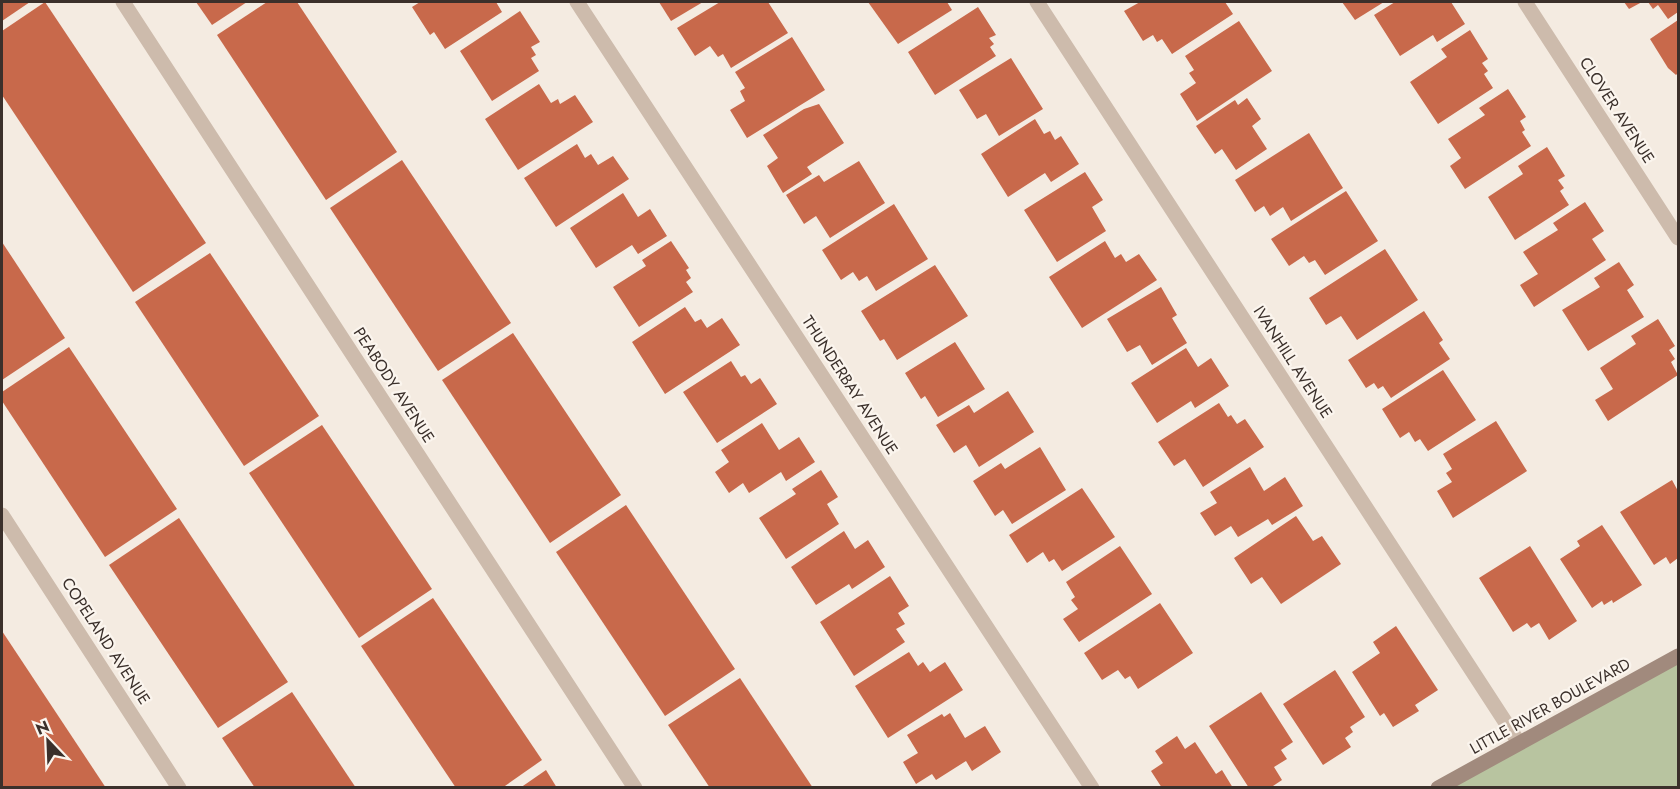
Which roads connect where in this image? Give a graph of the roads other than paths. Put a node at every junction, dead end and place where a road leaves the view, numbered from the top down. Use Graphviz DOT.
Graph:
graph roads {
  1 [pos="123,2"];
  2 [pos="577,2"];
  3 [pos="1037,2"];
  4 [pos="1525,2"];
  5 [pos="1678,238"];
  6 [pos="2,515"];
  7 [pos="1678,656"];
  8 [pos="1520,743"];
  9 [pos="179,788"];
  10 [pos="636,788"];
  11 [pos="1092,788"];
  12 [pos="1438,788"];
  1 -- 10 [label="street, PEABODY AVENUE"];
  2 -- 11 [label="street, THUNDERBAY AVENUE"];
  3 -- 8 [label="street, IVANHILL AVENUE"];
  4 -- 5 [label="street, CLOVER AVENUE"];
  6 -- 9 [label="street, COPELAND AVENUE"];
  7 -- 8 [label="street, LITTLE RIVER BOULEVARD"];
  8 -- 12 [label="street, LITTLE RIVER BOULEVARD"];
}
